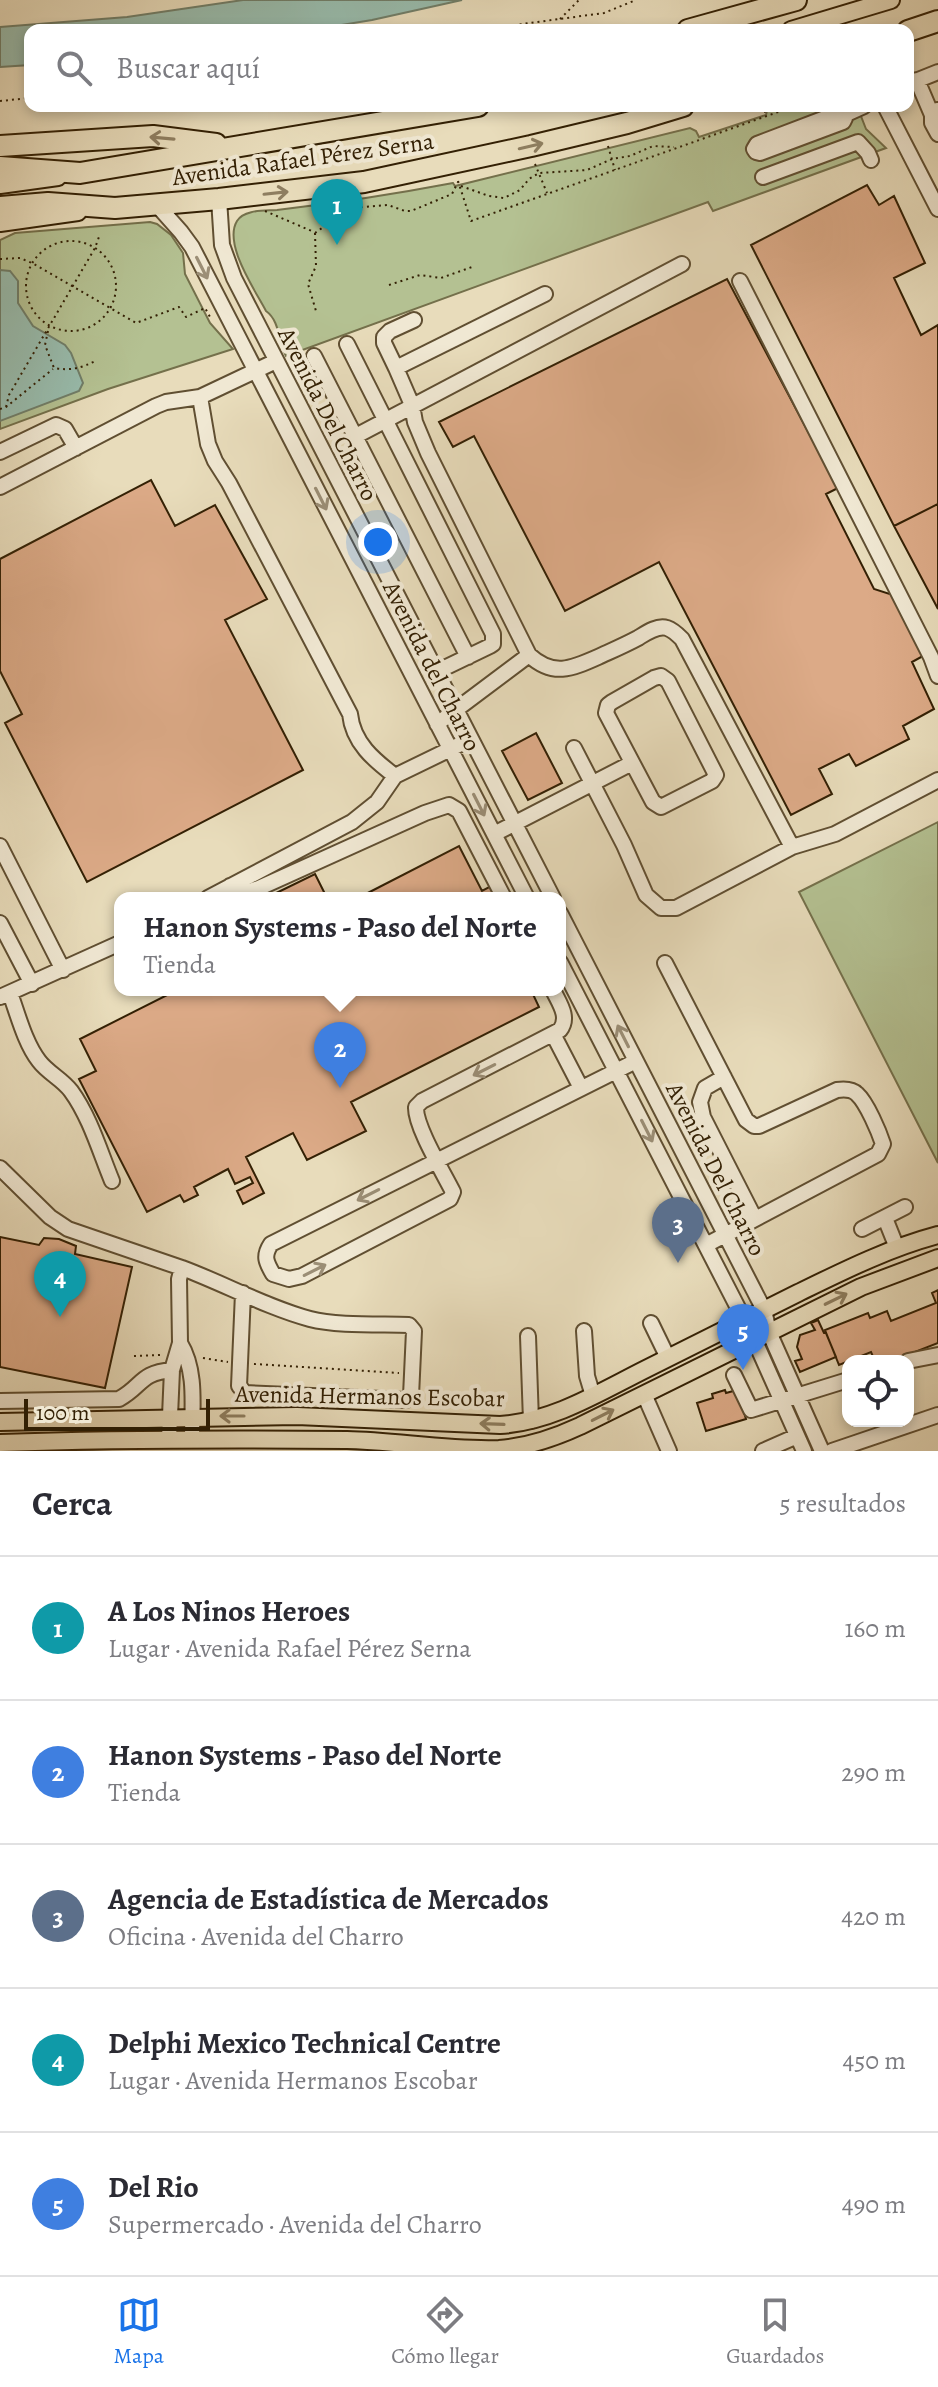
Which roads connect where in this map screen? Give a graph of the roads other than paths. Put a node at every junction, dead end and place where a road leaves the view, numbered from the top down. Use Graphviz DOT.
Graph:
graph roads {
  1 [pos="796,0"];
  2 [pos="891,0"];
  3 [pos="938,21"];
  4 [pos="710,24"];
  5 [pos="812,24"];
  6 [pos="914,29"];
  7 [pos="938,72"];
  8 [pos="914,81"];
  9 [pos="914,85"];
  10 [pos="442,112"];
  11 [pos="662,112"];
  12 [pos="855,112"];
  13 [pos="888,112"];
  14 [pos="935,112"];
  15 [pos="844,119"];
  16 [pos="938,134"];
  17 [pos="858,142"];
  18 [pos="0,146"];
  19 [pos="240,146"];
  20 [pos="871,160"];
  21 [pos="0,167"];
  22 [pos="80,173"];
  23 [pos="763,177"];
  24 [pos="0,185"];
  25 [pos="219,199"];
  26 [pos="157,205"];
  27 [pos="0,207"];
  28 [pos="115,208"];
  29 [pos="938,209"];
  30 [pos="0,223"];
  31 [pos="682,264"];
  32 [pos="740,281"];
  33 [pos="545,294"];
  34 [pos="414,320"];
  35 [pos="347,344"];
  36 [pos="314,356"];
  37 [pos="276,361"];
  38 [pos="396,368"];
  39 [pos="256,371"];
  40 [pos="200,397"];
  41 [pos="412,405"];
  42 [pos="385,421"];
  43 [pos="354,437"];
  44 [pos="76,448"];
  45 [pos="0,452"];
  46 [pos="0,487"];
  47 [pos="529,655"];
  48 [pos="468,657"];
  49 [pos="436,672"];
  50 [pos="938,676"];
  51 [pos="456,710"];
  52 [pos="437,724"];
  53 [pos="471,739"];
  54 [pos="574,748"];
  55 [pos="450,749"];
  56 [pos="632,763"];
  57 [pos="395,776"];
  58 [pos="938,780"];
  59 [pos="592,782"];
  60 [pos="514,824"];
  61 [pos="494,834"];
  62 [pos="0,846"];
  63 [pos="792,847"];
  64 [pos="230,886"];
  65 [pos="219,892"];
  66 [pos="501,892"];
  67 [pos="524,892"];
  68 [pos="550,892"];
  69 [pos="0,923"];
  70 [pos="566,925"];
  71 [pos="114,946"];
  72 [pos="665,963"];
  73 [pos="63,970"];
  74 [pos="566,974"];
  75 [pos="32,984"];
  76 [pos="5,995"];
  77 [pos="556,996"];
  78 [pos="553,1034"];
  79 [pos="636,1061"];
  80 [pos="617,1072"];
  81 [pos="724,1077"];
  82 [pos="581,1088"];
  83 [pos="438,1160"];
  84 [pos="0,1168"];
  85 [pos="112,1181"];
  86 [pos="905,1207"];
  87 [pos="885,1218"];
  88 [pos="755,1219"];
  89 [pos="862,1229"];
  90 [pos="725,1235"];
  91 [pos="938,1235"];
  92 [pos="706,1245"];
  93 [pos="897,1248"];
  94 [pos="938,1258"];
  95 [pos="182,1268"];
  96 [pos="243,1293"];
  97 [pos="764,1310"];
  98 [pos="744,1320"];
  99 [pos="651,1323"];
  100 [pos="584,1331"];
  101 [pos="528,1336"];
  102 [pos="761,1336"];
  103 [pos="938,1355"];
  104 [pos="179,1356"];
  105 [pos="668,1358"];
  106 [pos="914,1360"];
  107 [pos="734,1375"];
  108 [pos="678,1378"];
  109 [pos="842,1382"];
  110 [pos="644,1394"];
  111 [pos="593,1396"];
  112 [pos="789,1398"];
  113 [pos="0,1401"];
  114 [pos="938,1415"];
  115 [pos="169,1417"];
  116 [pos="192,1417"];
  117 [pos="531,1421"];
  118 [pos="8,1422"];
  119 [pos="0,1430"];
  120 [pos="797,1436"];
  121 [pos="169,1439"];
  122 [pos="192,1439"];
  123 [pos="0,1443"];
  124 [pos="125,1446"];
  125 [pos="363,1446"];
  126 [pos="669,1451"];
  127 [pos="763,1451"];
  128 [pos="804,1451"];
  129 [pos="822,1451"];
  130 [pos="832,1451"];
  1 -- 4 [label="highway"];
  2 -- 5 [label="main road"];
  3 -- 6 [label="highway"];
  7 -- 8 [label="street"];
  9 -- 14 [label="street"];
  10 -- 19 [label="highway, Avenida Rafael Pérez Serna"];
  25 -- 11 [label="highway, Avenida Rafael Pérez Serna, one-way"];
  12 -- 15 [label="street"];
  13 -- 29 [label="street"];
  14 -- 16 [label="street"];
  15 -- 15 [label="street"];
  15 -- 17 [label="street"];
  17 -- 20 [label="street"];
  17 -- 23 [label="street"];
  19 -- 18 [label="highway, one-way"];
  19 -- 22 [label="highway, Avenida Rafael Pérez Serna"];
  21 -- 22 [label="highway, Avenida Rafael Pérez Serna"];
  22 -- 24 [label="main road"];
  25 -- 26 [label="highway, Avenida Rafael Pérez Serna"];
  25 -- 37 [label="street, Avenida Del Charro"];
  26 -- 28 [label="highway, Avenida Rafael Pérez Serna"];
  26 -- 39 [label="street, Avenida del Charro, one-way"];
  27 -- 28 [label="highway, Avenida Rafael Pérez Serna"];
  28 -- 30 [label="main road"];
  31 -- 41 [label="street"];
  32 -- 50 [label="street"];
  33 -- 38 [label="street"];
  34 -- 38 [label="street"];
  35 -- 42 [label="street"];
  36 -- 43 [label="street"];
  37 -- 39 [label="street"];
  37 -- 49 [label="street, Avenida Del Charro"];
  38 -- 41 [label="street"];
  39 -- 40 [label="street"];
  39 -- 52 [label="street, Avenida del Charro, one-way"];
  40 -- 44 [label="street"];
  40 -- 57 [label="street"];
  41 -- 42 [label="street"];
  41 -- 47 [label="street"];
  42 -- 43 [label="street"];
  42 -- 48 [label="street"];
  43 -- 48 [label="street"];
  44 -- 45 [label="street"];
  44 -- 46 [label="street"];
  47 -- 51 [label="street"];
  47 -- 63 [label="street"];
  48 -- 49 [label="street"];
  49 -- 51 [label="street, Avenida Del Charro"];
  51 -- 52 [label="street"];
  51 -- 53 [label="street, Avenida Del Charro"];
  52 -- 55 [label="street, Avenida del Charro"];
  53 -- 55 [label="street"];
  53 -- 60 [label="street, Avenida Del Charro"];
  54 -- 59 [label="street"];
  55 -- 57 [label="street"];
  55 -- 61 [label="street, Avenida del Charro, one-way"];
  56 -- 56 [label="street"];
  56 -- 59 [label="street"];
  57 -- 64 [label="street"];
  58 -- 63 [label="street"];
  59 -- 60 [label="street"];
  59 -- 63 [label="street"];
  60 -- 61 [label="street"];
  60 -- 68 [label="street, Avenida Del Charro"];
  61 -- 67 [label="street, Avenida del Charro"];
  62 -- 73 [label="street"];
  64 -- 65 [label="street"];
  64 -- 66 [label="street"];
  69 -- 75 [label="street"];
  79 -- 70 [label="street, Avenida Del Charro, one-way"];
  71 -- 73 [label="street"];
  72 -- 81 [label="street"];
  73 -- 75 [label="street"];
  74 -- 80 [label="street, Avenida del Charro"];
  75 -- 76 [label="street"];
  76 -- 85 [label="street"];
  77 -- 78 [label="street"];
  78 -- 82 [label="street"];
  78 -- 83 [label="street, one-way"];
  79 -- 80 [label="street"];
  79 -- 90 [label="street, Avenida Del Charro"];
  80 -- 82 [label="street"];
  80 -- 92 [label="street, Avenida del Charro, one-way"];
  81 -- 88 [label="street"];
  81 -- 88 [label="street"];
  82 -- 83 [label="street"];
  83 -- 83 [label="street, one-way"];
  84 -- 95 [label="street"];
  86 -- 87 [label="street"];
  87 -- 89 [label="street"];
  87 -- 93 [label="street"];
  88 -- 90 [label="street"];
  90 -- 92 [label="street"];
  90 -- 97 [label="street, Avenida Del Charro"];
  91 -- 93 [label="main road, Avenida Hermanos Escobar"];
  92 -- 98 [label="street, Avenida del Charro"];
  93 -- 97 [label="main road, Avenida Hermanos Escobar"];
  102 -- 94 [label="main road, Avenida Hermanos Escobar, one-way"];
  95 -- 96 [label="street"];
  95 -- 104 [label="street"];
  96 -- 96 [label="street"];
  97 -- 98 [label="main road, Avenida Hermanos Escobar"];
  97 -- 102 [label="street, Avenida Del Charro"];
  98 -- 102 [label="street, Avenida del Charro"];
  98 -- 105 [label="main road, Avenida Hermanos Escobar"];
  99 -- 105 [label="street"];
  100 -- 111 [label="street"];
  101 -- 117 [label="street"];
  102 -- 108 [label="main road, Avenida Hermanos Escobar"];
  102 -- 112 [label="street, Avenida del Charro"];
  103 -- 106 [label="street"];
  104 -- 113 [label="street"];
  104 -- 115 [label="street"];
  104 -- 116 [label="street"];
  105 -- 108 [label="main road"];
  105 -- 111 [label="main road, Avenida Hermanos Escobar"];
  107 -- 112 [label="street"];
  108 -- 110 [label="main road, Avenida Hermanos Escobar"];
  109 -- 112 [label="street"];
  125 -- 110 [label="main road, Avenida Hermanos Escobar, one-way"];
  110 -- 126 [label="street"];
  111 -- 117 [label="main road, Avenida Hermanos Escobar"];
  112 -- 120 [label="street, Avenida del Charro"];
  112 -- 129 [label="street"];
  114 -- 130 [label="street"];
  115 -- 116 [label="main road, Avenida Hermanos Escobar"];
  115 -- 118 [label="main road, Avenida Hermanos Escobar"];
  115 -- 121 [label="street"];
  117 -- 116 [label="main road, Avenida Hermanos Escobar, one-way"];
  116 -- 122 [label="street"];
  118 -- 119 [label="main road"];
  120 -- 127 [label="street"];
  120 -- 128 [label="street, Avenida del Charro"];
  121 -- 122 [label="main road, Avenida Hermanos Escobar"];
  121 -- 124 [label="main road, Avenida Hermanos Escobar"];
  122 -- 125 [label="main road, Avenida Hermanos Escobar"];
  123 -- 124 [label="main road, Avenida Hermanos Escobar"];
}
